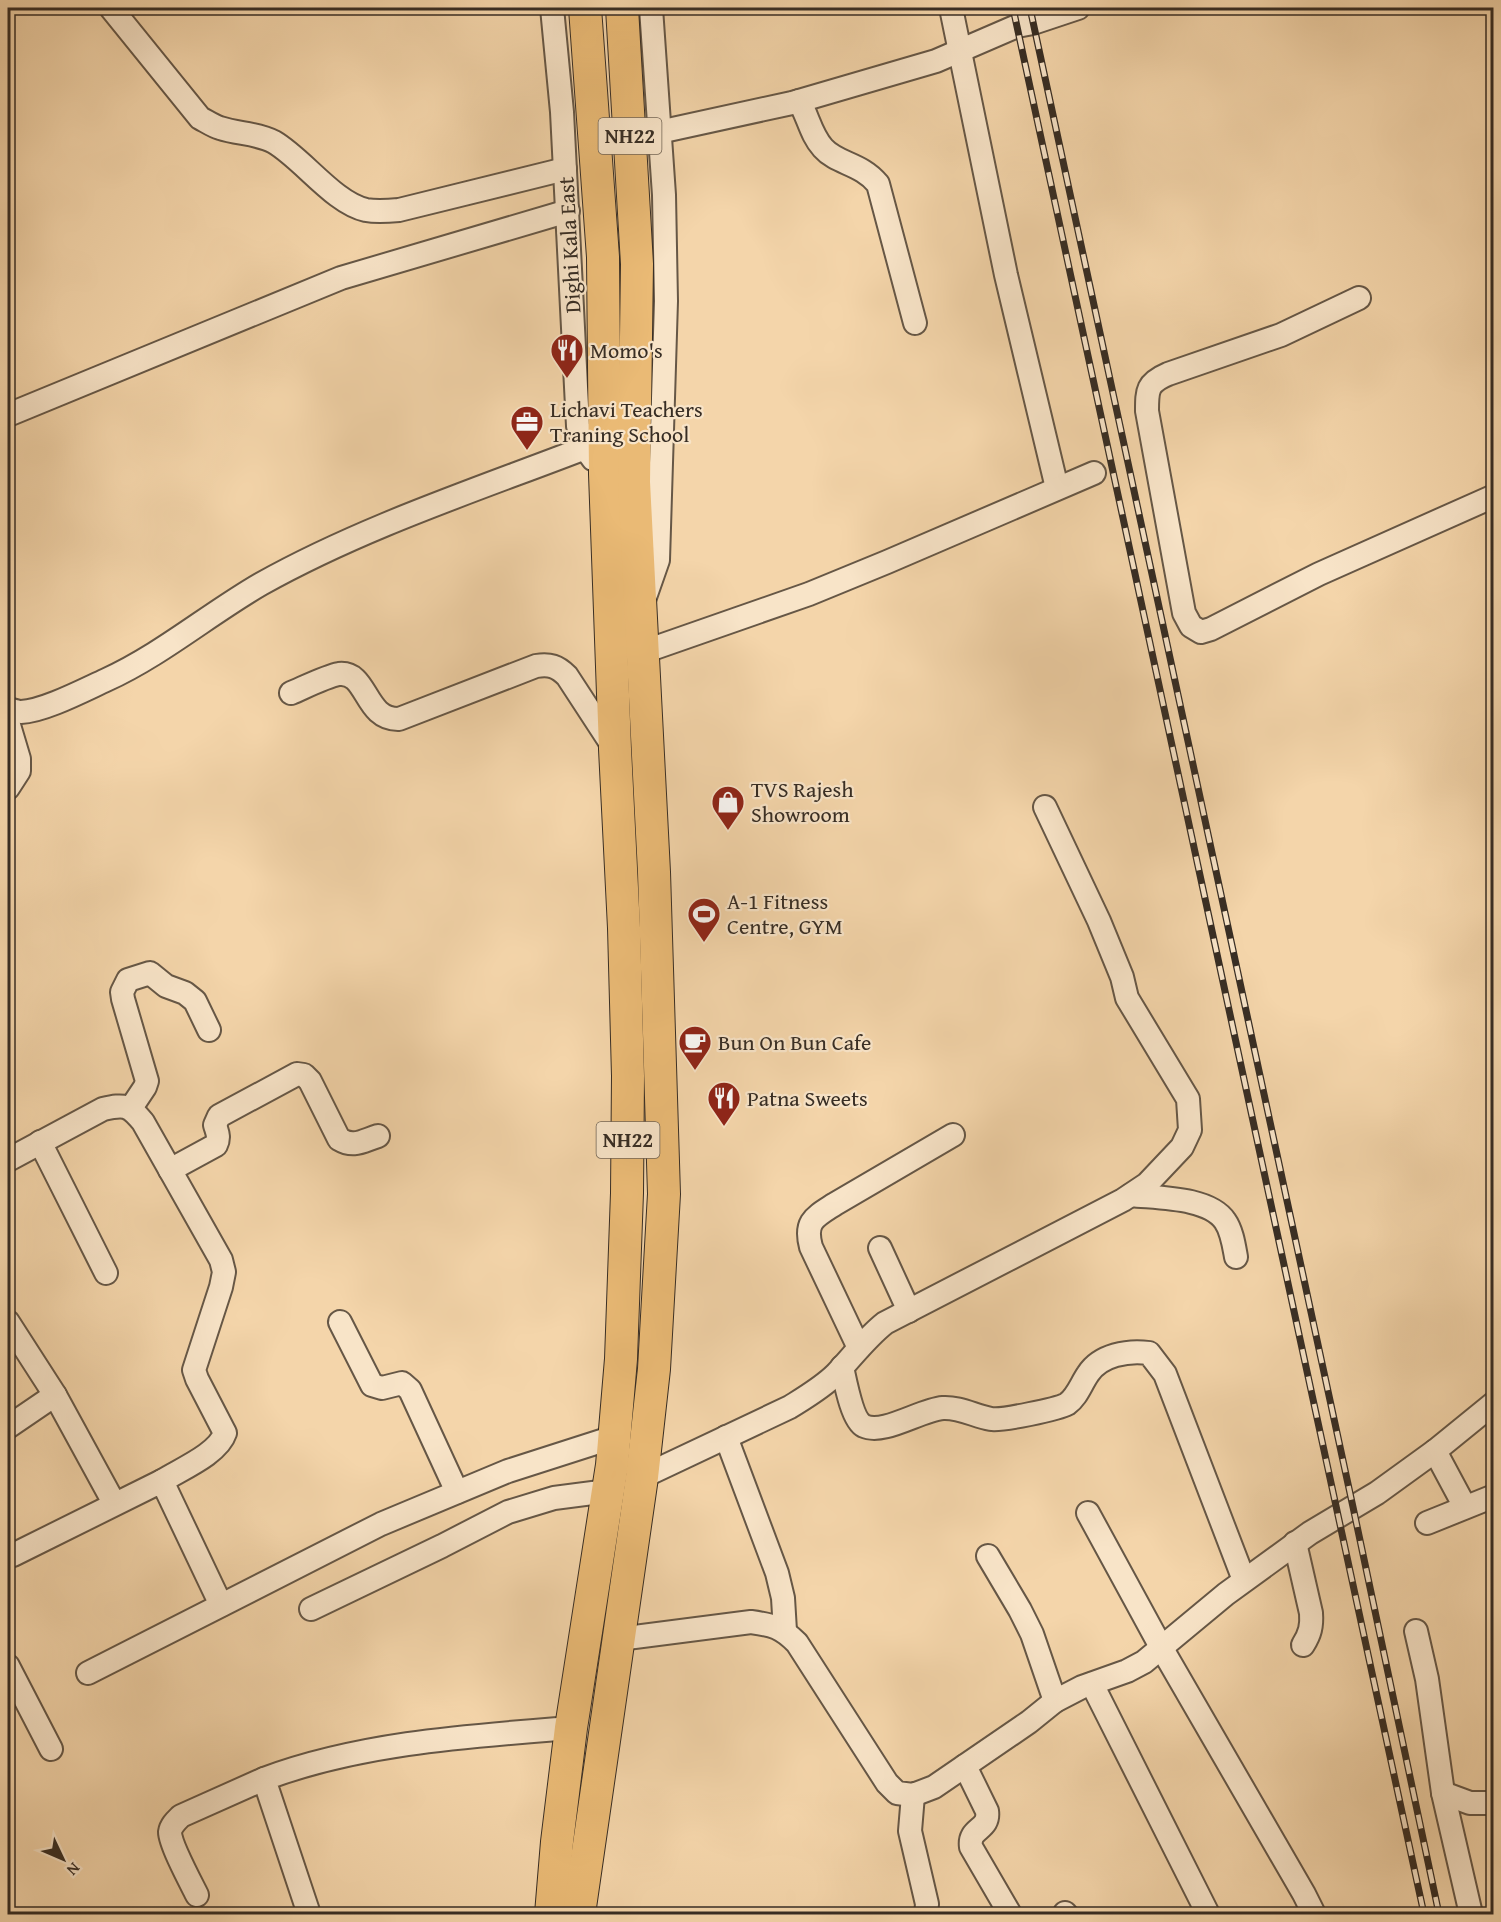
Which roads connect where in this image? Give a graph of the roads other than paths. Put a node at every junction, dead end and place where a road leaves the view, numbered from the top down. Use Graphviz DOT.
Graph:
graph roads {
  1 [pos="111,8"];
  2 [pos="552,8"];
  3 [pos="585,8"];
  4 [pos="622,8"];
  5 [pos="651,8"];
  6 [pos="951,8"];
  7 [pos="1078,8"];
  8 [pos="960,51"];
  9 [pos="799,101"];
  10 [pos="659,132"];
  11 [pos="565,169"];
  12 [pos="568,211"];
  13 [pos="1359,298"];
  14 [pos="915,323"];
  15 [pos="8,415"];
  16 [pos="585,448"];
  17 [pos="1094,473"];
  18 [pos="605,474"];
  19 [pos="1058,489"];
  20 [pos="1494,496"];
  21 [pos="641,608"];
  22 [pos="642,652"];
  23 [pos="291,693"];
  24 [pos="8,709"];
  25 [pos="8,722"];
  26 [pos="615,749"];
  27 [pos="8,788"];
  28 [pos="1045,807"];
  29 [pos="209,1030"];
  30 [pos="131,1108"];
  31 [pos="953,1135"];
  32 [pos="378,1136"];
  33 [pos="40,1142"];
  34 [pos="8,1160"];
  35 [pos="170,1170"];
  36 [pos="1131,1195"];
  37 [pos="880,1248"];
  38 [pos="1236,1257"];
  39 [pos="106,1273"];
  40 [pos="909,1311"];
  41 [pos="8,1322"];
  42 [pos="340,1322"];
  43 [pos="859,1348"];
  44 [pos="842,1367"];
  45 [pos="55,1395"];
  46 [pos="1494,1403"];
  47 [pos="8,1426"];
  48 [pos="614,1437"];
  49 [pos="726,1437"];
  50 [pos="1436,1451"];
  51 [pos="642,1477"];
  52 [pos="162,1480"];
  53 [pos="608,1491"];
  54 [pos="457,1492"];
  55 [pos="1494,1496"];
  56 [pos="114,1503"];
  57 [pos="1465,1508"];
  58 [pos="1088,1513"];
  59 [pos="1427,1523"];
  60 [pos="1295,1543"];
  61 [pos="13,1555"];
  62 [pos="988,1556"];
  63 [pos="1244,1580"];
  64 [pos="221,1605"];
  65 [pos="311,1609"];
  66 [pos="785,1630"];
  67 [pos="1416,1632"];
  68 [pos="619,1639"];
  69 [pos="1303,1645"];
  70 [pos="1161,1647"];
  71 [pos="8,1666"];
  72 [pos="88,1672"];
  73 [pos="1092,1684"];
  74 [pos="1055,1701"];
  75 [pos="571,1728"];
  76 [pos="51,1749"];
  77 [pos="965,1766"];
  78 [pos="264,1779"];
  79 [pos="1443,1793"];
  80 [pos="913,1795"];
  81 [pos="1494,1803"];
  82 [pos="197,1895"];
  83 [pos="309,1914"];
  84 [pos="551,1914"];
  85 [pos="579,1914"];
  86 [pos="926,1914"];
  87 [pos="1010,1914"];
  88 [pos="1208,1914"];
  89 [pos="1314,1914"];
  90 [pos="1471,1914"];
  1 -- 11 [label="street"];
  2 -- 11 [label="street, Dighi Kala East"];
  3 -- 18 [label="highway, NH22"];
  4 -- 21 [label="highway, NH22"];
  5 -- 10 [label="street"];
  6 -- 8 [label="street"];
  7 -- 8 [label="street"];
  8 -- 9 [label="street"];
  8 -- 19 [label="street"];
  9 -- 10 [label="street"];
  9 -- 14 [label="street"];
  10 -- 21 [label="street"];
  11 -- 12 [label="street, Dighi Kala East"];
  12 -- 15 [label="street"];
  12 -- 16 [label="street, Dighi Kala East"];
  13 -- 20 [label="street"];
  16 -- 18 [label="street, Dighi Kala East"];
  16 -- 24 [label="street"];
  17 -- 19 [label="street"];
  18 -- 26 [label="highway, NH22"];
  19 -- 22 [label="street"];
  21 -- 22 [label="highway, NH22"];
  22 -- 51 [label="highway, NH22"];
  23 -- 26 [label="street"];
  25 -- 27 [label="street"];
  26 -- 48 [label="highway, NH22"];
  28 -- 36 [label="street"];
  29 -- 30 [label="street"];
  30 -- 33 [label="street"];
  30 -- 35 [label="street"];
  31 -- 43 [label="street"];
  32 -- 35 [label="street"];
  33 -- 34 [label="street"];
  33 -- 39 [label="street"];
  35 -- 52 [label="street"];
  36 -- 38 [label="street"];
  36 -- 40 [label="street"];
  37 -- 40 [label="street"];
  40 -- 43 [label="street"];
  41 -- 45 [label="street"];
  42 -- 54 [label="street"];
  43 -- 44 [label="street"];
  44 -- 49 [label="street"];
  44 -- 63 [label="street"];
  45 -- 47 [label="street"];
  45 -- 56 [label="street"];
  46 -- 50 [label="street"];
  48 -- 53 [label="highway, NH22"];
  48 -- 54 [label="street"];
  49 -- 51 [label="street"];
  49 -- 66 [label="street"];
  50 -- 57 [label="street"];
  50 -- 60 [label="street"];
  51 -- 68 [label="highway, NH22"];
  52 -- 56 [label="street"];
  52 -- 64 [label="street"];
  53 -- 65 [label="street"];
  53 -- 75 [label="highway, NH22"];
  54 -- 64 [label="street"];
  55 -- 57 [label="street"];
  56 -- 61 [label="street"];
  57 -- 59 [label="street"];
  58 -- 70 [label="street"];
  60 -- 63 [label="street"];
  60 -- 69 [label="street"];
  62 -- 74 [label="street"];
  63 -- 70 [label="street"];
  64 -- 72 [label="street"];
  66 -- 68 [label="street"];
  66 -- 80 [label="street"];
  67 -- 79 [label="street"];
  68 -- 85 [label="highway, NH22"];
  70 -- 73 [label="street"];
  70 -- 89 [label="street"];
  71 -- 76 [label="street"];
  73 -- 74 [label="street"];
  73 -- 88 [label="street"];
  74 -- 77 [label="street"];
  75 -- 78 [label="street"];
  75 -- 84 [label="highway, NH22"];
  77 -- 80 [label="street"];
  77 -- 87 [label="street"];
  78 -- 82 [label="street"];
  78 -- 83 [label="street"];
  79 -- 81 [label="street"];
  79 -- 90 [label="street"];
  80 -- 86 [label="street"];
}
